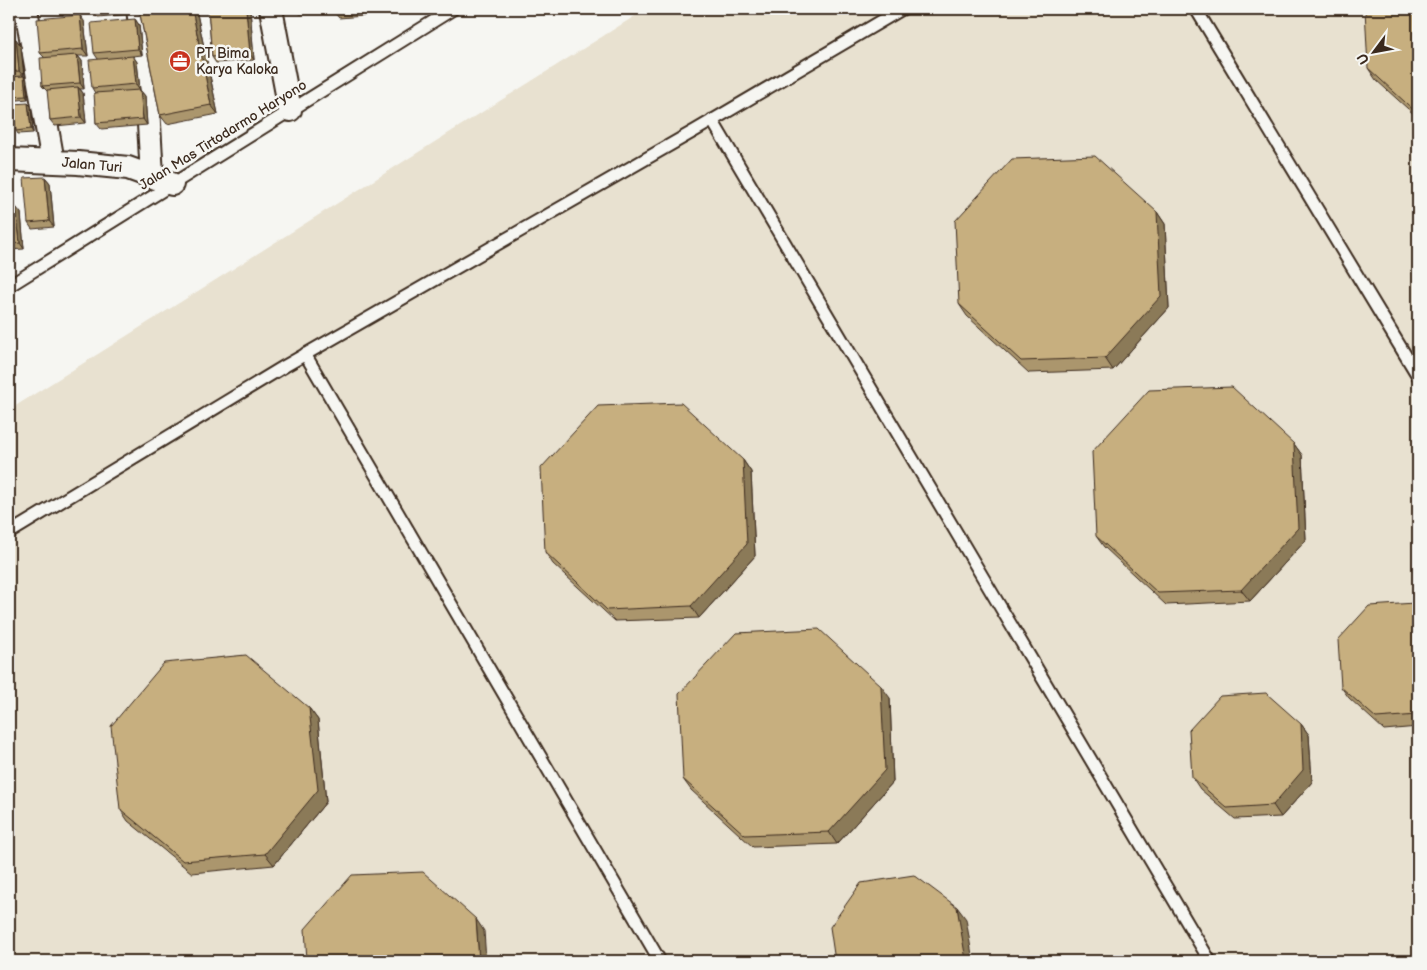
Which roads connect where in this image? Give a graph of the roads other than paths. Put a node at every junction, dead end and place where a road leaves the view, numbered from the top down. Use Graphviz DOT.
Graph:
graph roads {
  1 [pos="26,9"];
  2 [pos="138,9"];
  3 [pos="271,9"];
  4 [pos="454,9"];
  5 [pos="902,9"];
  6 [pos="1196,9"];
  7 [pos="290,110"];
  8 [pos="712,120"];
  9 [pos="9,160"];
  10 [pos="53,162"];
  11 [pos="162,180"];
  12 [pos="9,286"];
  13 [pos="305,354"];
  14 [pos="1418,376"];
  15 [pos="9,533"];
  16 [pos="660,961"];
  17 [pos="1210,961"];
  1 -- 10 [label="street"];
  2 -- 11 [label="street"];
  3 -- 7 [label="street"];
  4 -- 7 [label="lane, Jalan Mas Tirtodarmo Haryono"];
  5 -- 8 [label="lane"];
  6 -- 14 [label="lane"];
  7 -- 11 [label="lane, Jalan Mas Tirtodarmo Haryono"];
  8 -- 13 [label="lane"];
  8 -- 17 [label="lane"];
  9 -- 10 [label="street, Jalan Turi"];
  10 -- 11 [label="street, Jalan Turi"];
  11 -- 12 [label="lane, Jalan Mas Tirtodarmo Haryono"];
  13 -- 15 [label="lane"];
  13 -- 16 [label="lane"];
}
